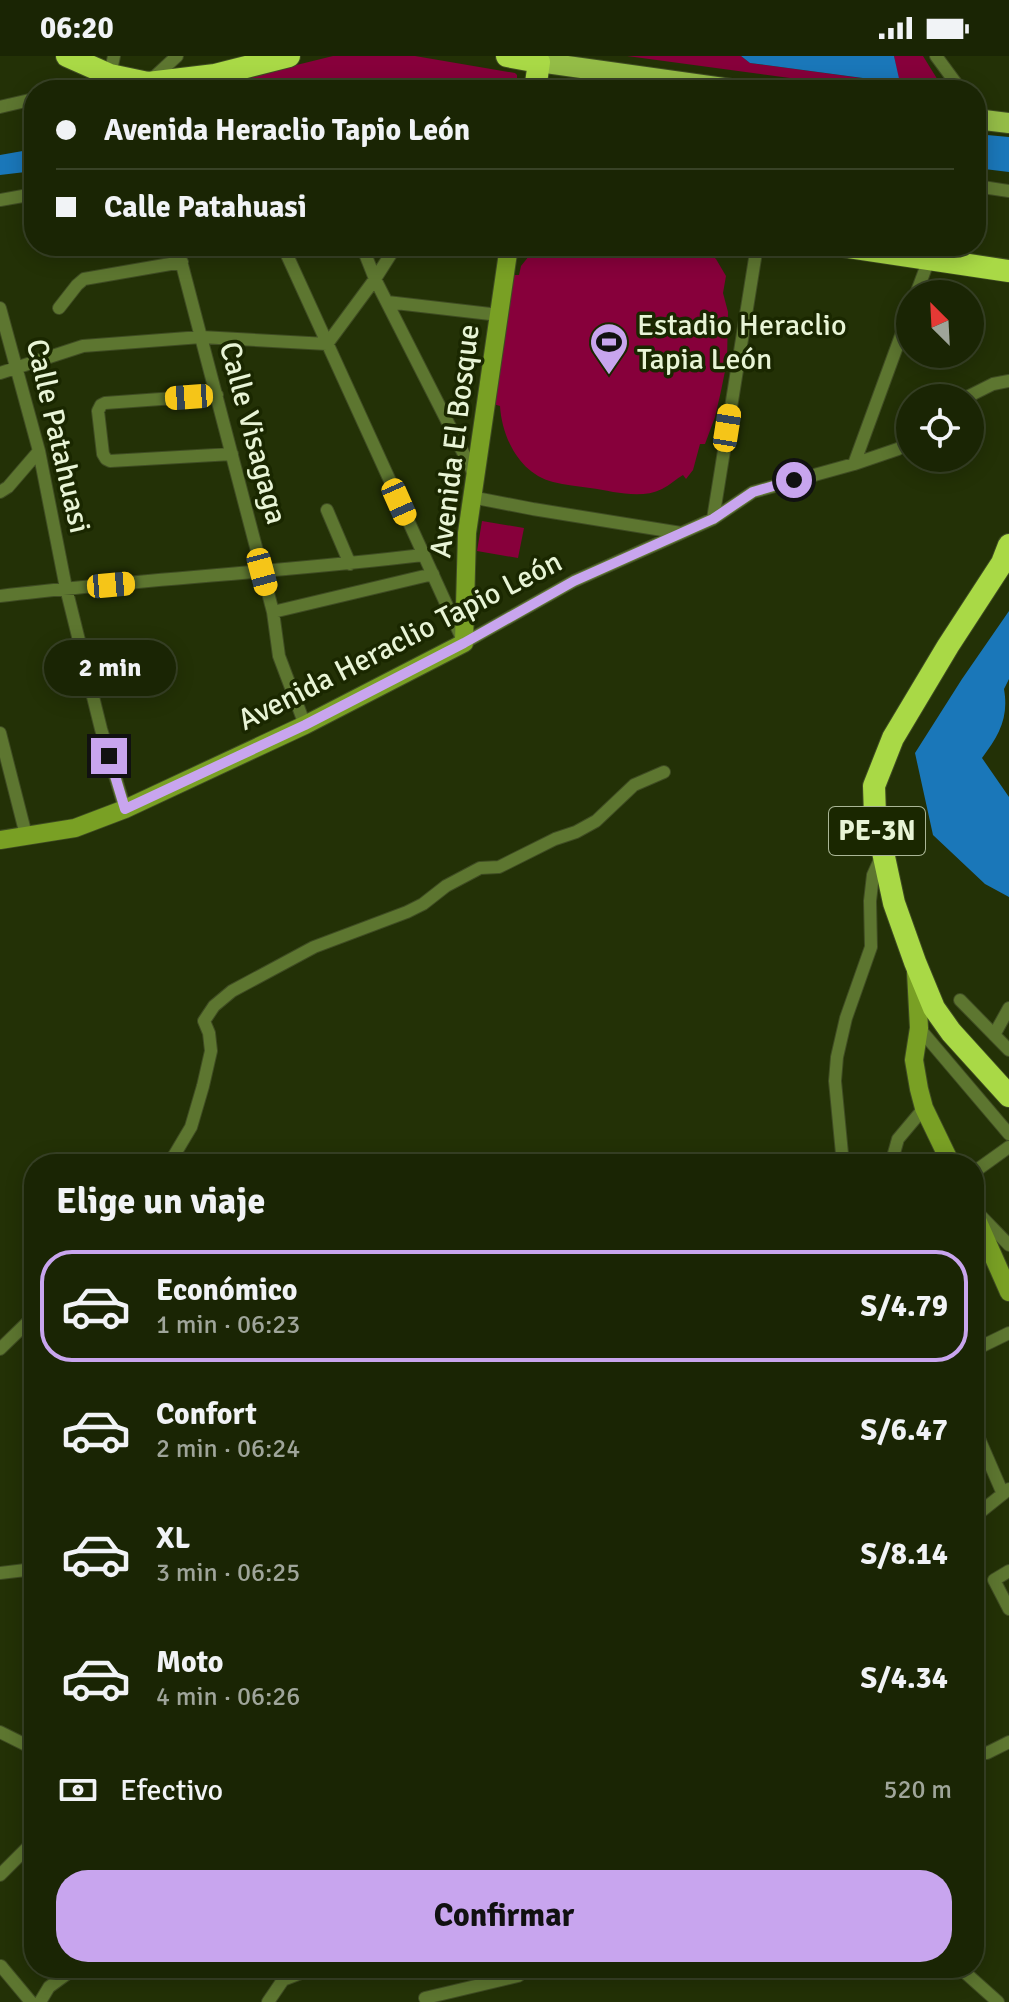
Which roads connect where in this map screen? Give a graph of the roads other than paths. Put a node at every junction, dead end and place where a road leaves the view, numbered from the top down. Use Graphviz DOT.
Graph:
graph roads {
  1 [pos="67,56"];
  2 [pos="177,56"];
  3 [pos="289,56"];
  4 [pos="507,56"];
  5 [pos="936,56"];
  6 [pos="539,62"];
  7 [pos="124,77"];
  8 [pos="536,80"];
  9 [pos="667,80"];
  10 [pos="954,80"];
  11 [pos="24,101"];
  12 [pos="0,107"];
  13 [pos="986,118"];
  14 [pos="1009,123"];
  15 [pos="986,188"];
  16 [pos="1009,191"];
  17 [pos="24,196"];
  18 [pos="0,200"];
  19 [pos="181,256"];
  20 [pos="287,256"];
  21 [pos="366,256"];
  22 [pos="390,256"];
  23 [pos="508,256"];
  24 [pos="755,256"];
  25 [pos="930,256"];
  26 [pos="944,256"];
  27 [pos="182,262"];
  28 [pos="1009,271"];
  29 [pos="375,279"];
  30 [pos="921,280"];
  31 [pos="387,302"];
  32 [pos="0,308"];
  33 [pos="59,308"];
  34 [pos="499,315"];
  35 [pos="201,337"];
  36 [pos="327,344"];
  37 [pos="896,349"];
  38 [pos="17,367"];
  39 [pos="0,373"];
  40 [pos="1009,381"];
  41 [pos="984,388"];
  42 [pos="217,395"];
  43 [pos="896,450"];
  44 [pos="39,451"];
  45 [pos="232,454"];
  46 [pos="854,464"];
  47 [pos="475,476"];
  48 [pos="0,492"];
  49 [pos="471,497"];
  50 [pos="327,510"];
  51 [pos="713,519"];
  52 [pos="682,533"];
  53 [pos="1005,554"];
  54 [pos="423,555"];
  55 [pos="350,564"];
  56 [pos="262,572"];
  57 [pos="433,574"];
  58 [pos="66,588"];
  59 [pos="0,596"];
  60 [pos="273,612"];
  61 [pos="464,643"];
  62 [pos="305,725"];
  63 [pos="0,733"];
  64 [pos="664,772"];
  65 [pos="125,809"];
  66 [pos="26,835"];
  67 [pos="0,840"];
  68 [pos="882,854"];
  69 [pos="915,962"];
  70 [pos="960,1000"];
  71 [pos="1009,1008"];
  72 [pos="919,1028"];
  73 [pos="994,1035"];
  74 [pos="1009,1050"];
  75 [pos="1009,1096"];
  76 [pos="924,1108"];
  77 [pos="1009,1134"];
  78 [pos="1009,1147"];
  79 [pos="175,1154"];
  80 [pos="842,1154"];
  81 [pos="894,1154"];
  82 [pos="946,1154"];
  83 [pos="984,1165"];
  84 [pos="984,1221"];
  85 [pos="984,1234"];
  86 [pos="1009,1245"];
  87 [pos="1009,1292"];
  88 [pos="24,1326"];
  89 [pos="1009,1333"];
  90 [pos="984,1345"];
  91 [pos="0,1349"];
  92 [pos="984,1447"];
  93 [pos="1006,1492"];
  94 [pos="984,1509"];
  95 [pos="24,1570"];
  96 [pos="1009,1571"];
  97 [pos="0,1573"];
  98 [pos="1009,1609"];
  99 [pos="0,1732"];
  100 [pos="1009,1742"];
  101 [pos="24,1744"];
  102 [pos="984,1753"];
  103 [pos="24,1851"];
  104 [pos="0,1875"];
  105 [pos="0,1964"];
  106 [pos="0,1973"];
  107 [pos="61,1978"];
  108 [pos="282,1978"];
  109 [pos="510,1978"];
  110 [pos="971,1978"];
  111 [pos="425,1998"];
  112 [pos="31,2002"];
  113 [pos="40,2002"];
  114 [pos="268,2002"];
  115 [pos="998,2002"];
  1 -- 7 [label="highway"];
  2 -- 7 [label="street"];
  3 -- 7 [label="highway"];
  4 -- 6 [label="highway"];
  5 -- 10 [label="street"];
  6 -- 8 [label="highway"];
  6 -- 9 [label="main road"];
  11 -- 12 [label="street"];
  13 -- 14 [label="main road"];
  15 -- 16 [label="street"];
  17 -- 18 [label="street"];
  19 -- 27 [label="street, Calle Visagaga"];
  20 -- 36 [label="street"];
  21 -- 29 [label="street"];
  22 -- 29 [label="street"];
  23 -- 34 [label="street, Avenida El Bosque"];
  24 -- 51 [label="street"];
  25 -- 30 [label="street"];
  26 -- 28 [label="highway"];
  27 -- 33 [label="street"];
  27 -- 35 [label="street, Calle Visagaga"];
  29 -- 31 [label="street"];
  29 -- 36 [label="street"];
  31 -- 34 [label="street"];
  31 -- 47 [label="street"];
  32 -- 38 [label="street, Calle Patahuasi"];
  34 -- 47 [label="street, Avenida El Bosque"];
  35 -- 36 [label="street"];
  35 -- 38 [label="street"];
  35 -- 42 [label="street, Calle Visagaga"];
  36 -- 54 [label="street"];
  37 -- 46 [label="street"];
  38 -- 39 [label="street"];
  38 -- 44 [label="street, Calle Patahuasi"];
  40 -- 41 [label="street"];
  42 -- 45 [label="street, Calle Visagaga"];
  42 -- 45 [label="street"];
  43 -- 46 [label="street, Avenida Heraclio Tapio León"];
  44 -- 48 [label="street"];
  44 -- 58 [label="street, Calle Patahuasi"];
  45 -- 56 [label="street, Calle Visagaga"];
  46 -- 51 [label="street, Avenida Heraclio Tapio León"];
  47 -- 49 [label="street, Avenida El Bosque"];
  49 -- 52 [label="street"];
  49 -- 61 [label="street, Avenida El Bosque"];
  50 -- 55 [label="street"];
  51 -- 52 [label="street, Avenida Heraclio Tapio León"];
  52 -- 61 [label="street, Avenida Heraclio Tapio León"];
  53 -- 68 [label="highway, PE-3N"];
  54 -- 55 [label="street"];
  54 -- 57 [label="street"];
  55 -- 56 [label="street"];
  56 -- 58 [label="street"];
  56 -- 60 [label="street, Calle Visagaga"];
  57 -- 60 [label="street"];
  57 -- 61 [label="street"];
  58 -- 59 [label="street"];
  58 -- 65 [label="street, Calle Patahuasi"];
  60 -- 62 [label="street, Calle Visagaga"];
  61 -- 62 [label="street, Avenida Heraclio Tapio León"];
  62 -- 65 [label="street, Avenida Heraclio Tapio León"];
  63 -- 66 [label="street"];
  64 -- 79 [label="street"];
  65 -- 66 [label="street, Avenida Heraclio Tapio León"];
  66 -- 67 [label="street, Avenida Heraclio Tapio León"];
  68 -- 69 [label="highway, PE-3N"];
  68 -- 80 [label="street"];
  69 -- 72 [label="street"];
  69 -- 75 [label="highway, PE-3N"];
  70 -- 73 [label="street"];
  71 -- 73 [label="street"];
  72 -- 76 [label="street"];
  72 -- 77 [label="street"];
  73 -- 74 [label="street"];
  76 -- 81 [label="street"];
  76 -- 82 [label="street"];
  78 -- 83 [label="street"];
  84 -- 86 [label="street"];
  85 -- 87 [label="street"];
  88 -- 91 [label="street"];
  89 -- 90 [label="street"];
  92 -- 93 [label="street"];
  93 -- 94 [label="street"];
  95 -- 97 [label="street"];
  96 -- 98 [label="street"];
  99 -- 101 [label="street"];
  100 -- 102 [label="street"];
  103 -- 104 [label="street"];
  105 -- 106 [label="street"];
  105 -- 112 [label="street"];
  107 -- 113 [label="street"];
  108 -- 114 [label="street"];
  109 -- 111 [label="street"];
  110 -- 115 [label="street"];
}
